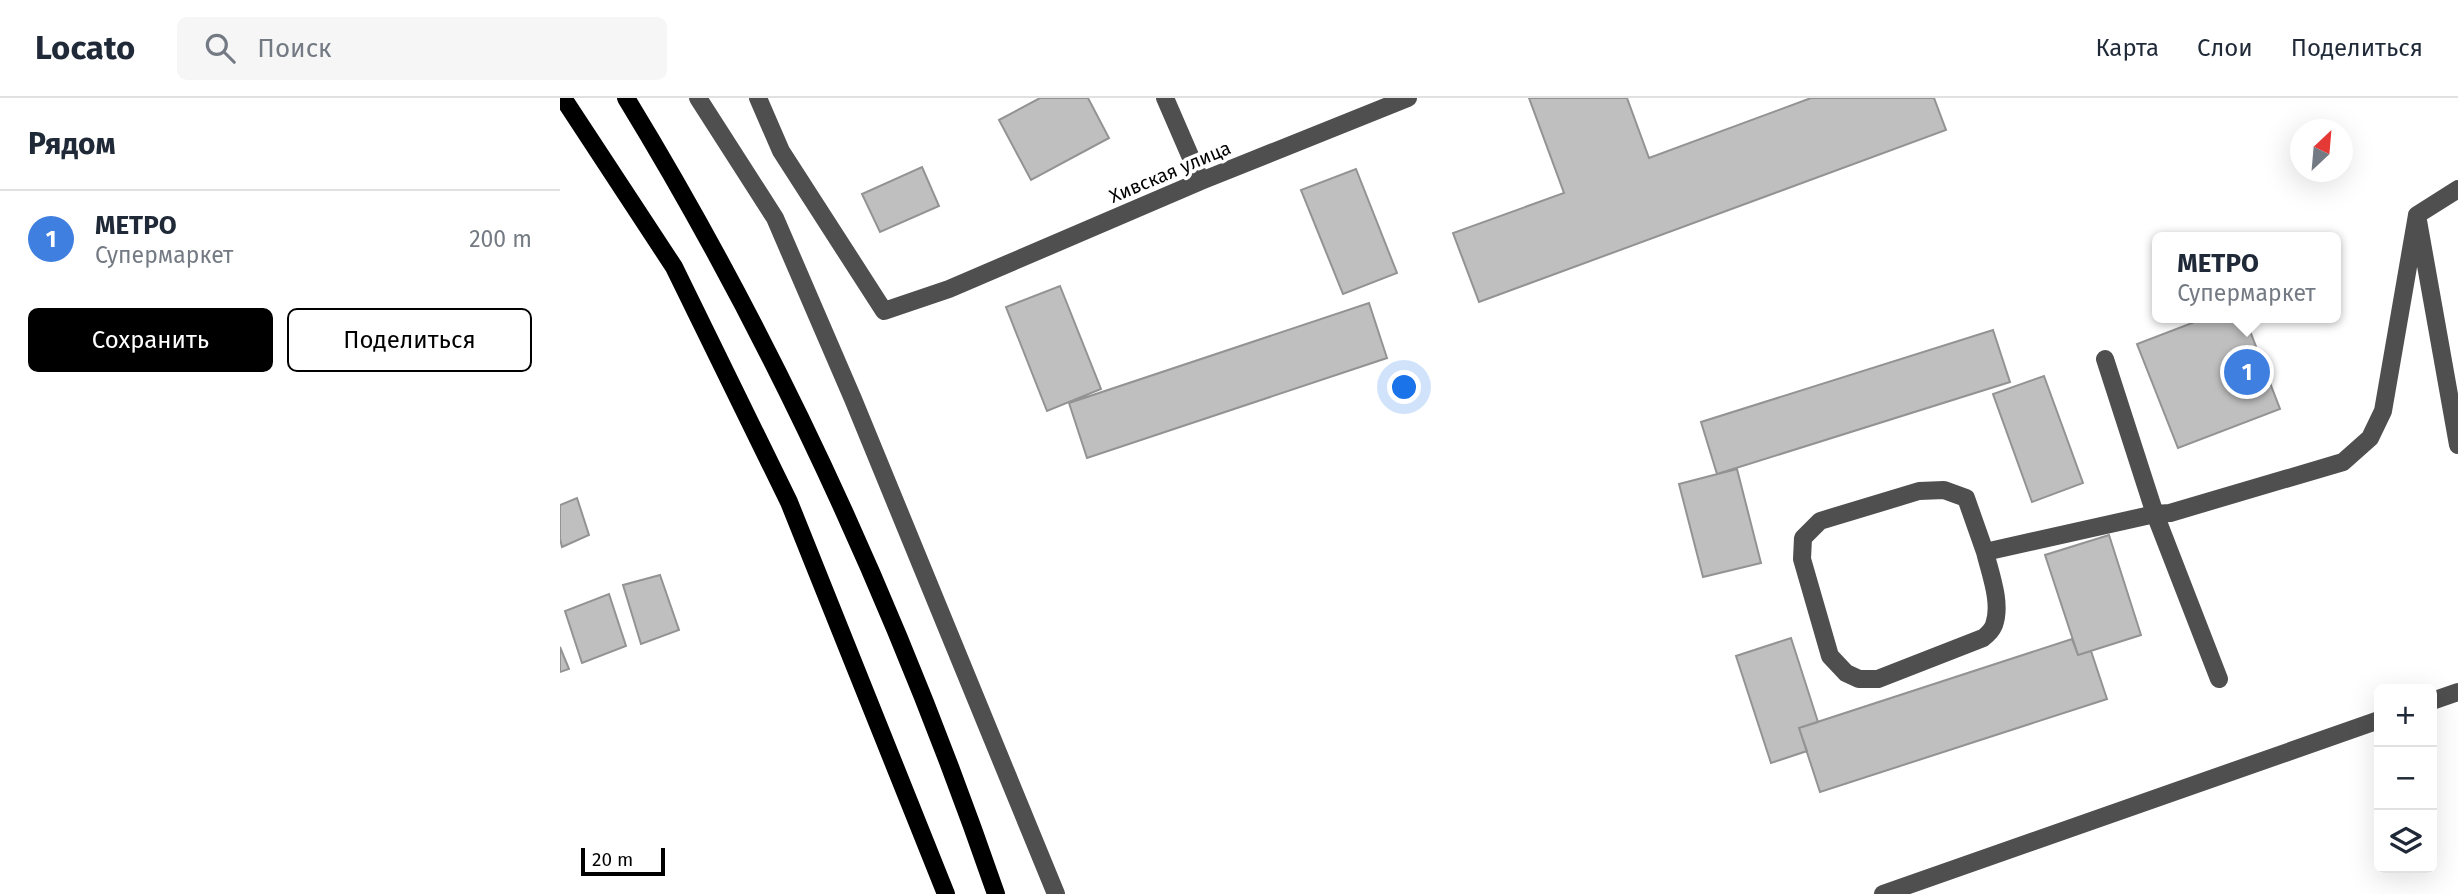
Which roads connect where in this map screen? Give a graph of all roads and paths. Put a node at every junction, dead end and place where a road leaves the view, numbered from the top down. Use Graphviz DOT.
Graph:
graph roads {
  1 [pos="563,98"];
  2 [pos="626,98"];
  3 [pos="698,98"];
  4 [pos="758,98"];
  5 [pos="1165,98"];
  6 [pos="1408,98"];
  7 [pos="1201,181"];
  8 [pos="2458,189"];
  9 [pos="2417,215"];
  10 [pos="2105,359"];
  11 [pos="2458,445"];
  12 [pos="2155,514"];
  13 [pos="1985,552"];
  14 [pos="2219,679"];
  15 [pos="2458,692"];
  16 [pos="2437,700"];
  17 [pos="2374,722"];
  18 [pos="946,894"];
  19 [pos="996,894"];
  20 [pos="1056,894"];
  21 [pos="1883,894"];
  1 -- 18 [label="main road"];
  2 -- 19 [label="main road"];
  3 -- 20 [label="street"];
  4 -- 7 [label="street, Хивская улица"];
  5 -- 7 [label="street"];
  6 -- 7 [label="street, Хивская улица"];
  8 -- 9 [label="street"];
  9 -- 11 [label="street"];
  9 -- 12 [label="street"];
  10 -- 12 [label="street"];
  12 -- 13 [label="street"];
  12 -- 14 [label="street"];
  13 -- 13 [label="street"];
  15 -- 16 [label="street"];
  17 -- 21 [label="street"];
}
